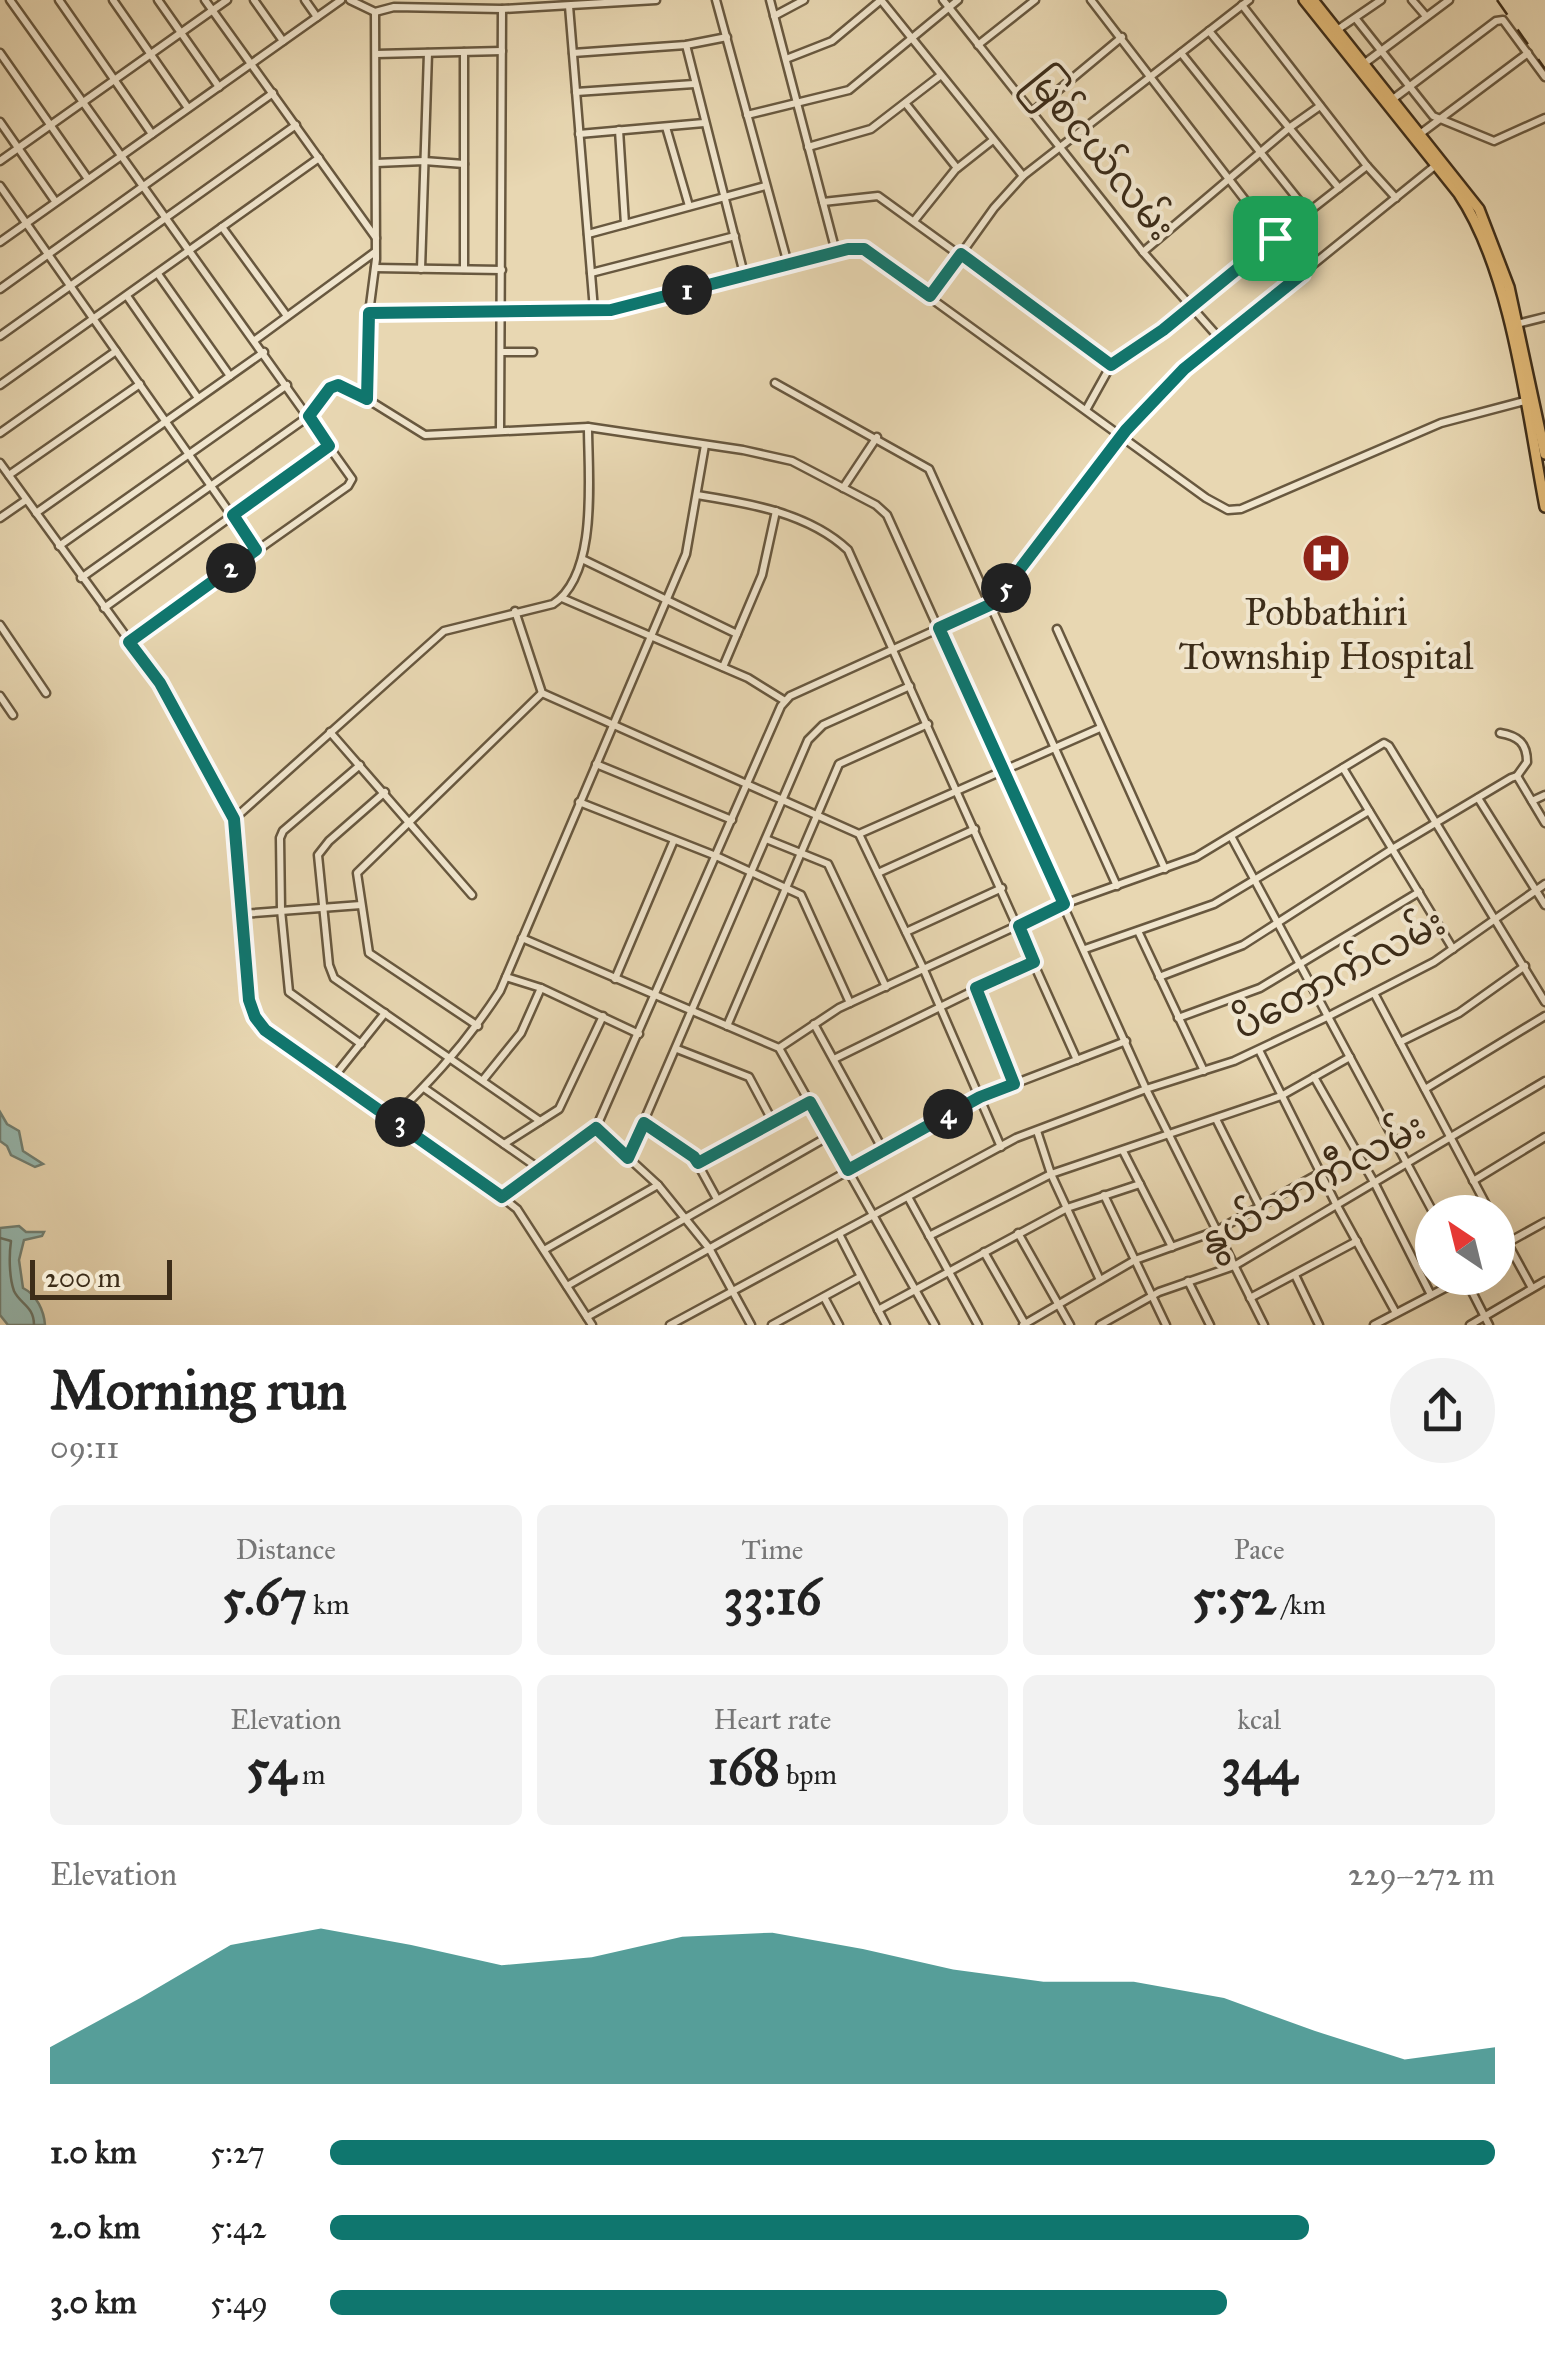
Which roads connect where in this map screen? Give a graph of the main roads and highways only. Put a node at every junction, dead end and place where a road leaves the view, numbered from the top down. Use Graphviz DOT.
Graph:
graph roads {
  1 [pos="1304,0"];
  2 [pos="1313,0"];
  3 [pos="1494,257"];
  4 [pos="1530,400"];
  5 [pos="1545,454"];
  6 [pos="1545,507"];
  1 -- 3 [label="main road"];
  2 -- 3 [label="main road"];
  3 -- 4 [label="main road"];
  3 -- 4 [label="main road"];
  4 -- 5 [label="main road"];
  4 -- 6 [label="main road"];
}
